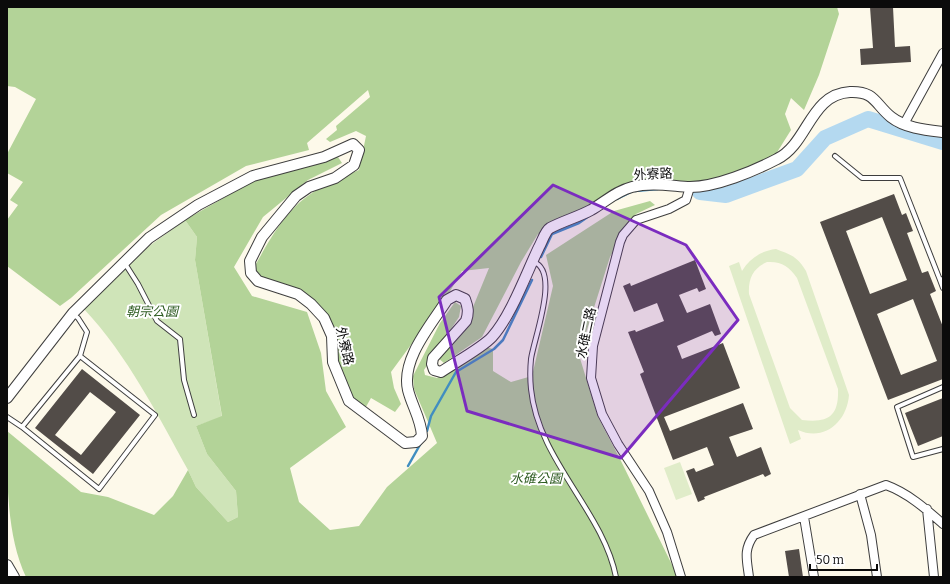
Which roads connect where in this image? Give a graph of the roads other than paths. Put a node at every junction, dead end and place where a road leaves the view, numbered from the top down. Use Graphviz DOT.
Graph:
graph roads {
  1 [pos="943,53"];
  2 [pos="904,124"];
  3 [pos="943,132"];
  4 [pos="835,156"];
  5 [pos="690,187"];
  6 [pos="124,262"];
  7 [pos="532,262"];
  8 [pos="942,280"];
  9 [pos="943,288"];
  10 [pos="73,314"];
  11 [pos="80,356"];
  12 [pos="943,387"];
  13 [pos="7,398"];
  14 [pos="194,415"];
  15 [pos="7,417"];
  16 [pos="22,427"];
  17 [pos="943,448"];
  18 [pos="860,494"];
  19 [pos="927,510"];
  20 [pos="804,517"];
  21 [pos="943,524"];
  22 [pos="7,564"];
  23 [pos="14,577"];
  24 [pos="616,577"];
  25 [pos="681,577"];
  26 [pos="749,577"];
  27 [pos="814,577"];
  28 [pos="877,577"];
  29 [pos="934,577"];
  1 -- 2 [label="street"];
  2 -- 3 [label="street"];
  2 -- 5 [label="street, 外寮路"];
  4 -- 8 [label="lane"];
  5 -- 7 [label="street, 外寮路"];
  5 -- 25 [label="street, 水碓二路"];
  6 -- 7 [label="street, 外寮路"];
  6 -- 10 [label="street, 外寮路"];
  6 -- 14 [label="lane"];
  7 -- 24 [label="lane"];
  8 -- 9 [label="lane"];
  10 -- 11 [label="lane"];
  10 -- 13 [label="street, 外寮路"];
  11 -- 16 [label="lane"];
  11 -- 16 [label="lane"];
  12 -- 17 [label="lane"];
  15 -- 16 [label="lane"];
  18 -- 19 [label="street"];
  18 -- 20 [label="street"];
  18 -- 28 [label="street"];
  19 -- 21 [label="street"];
  19 -- 29 [label="street"];
  20 -- 26 [label="street"];
  20 -- 27 [label="street"];
  22 -- 23 [label="street"];
}
